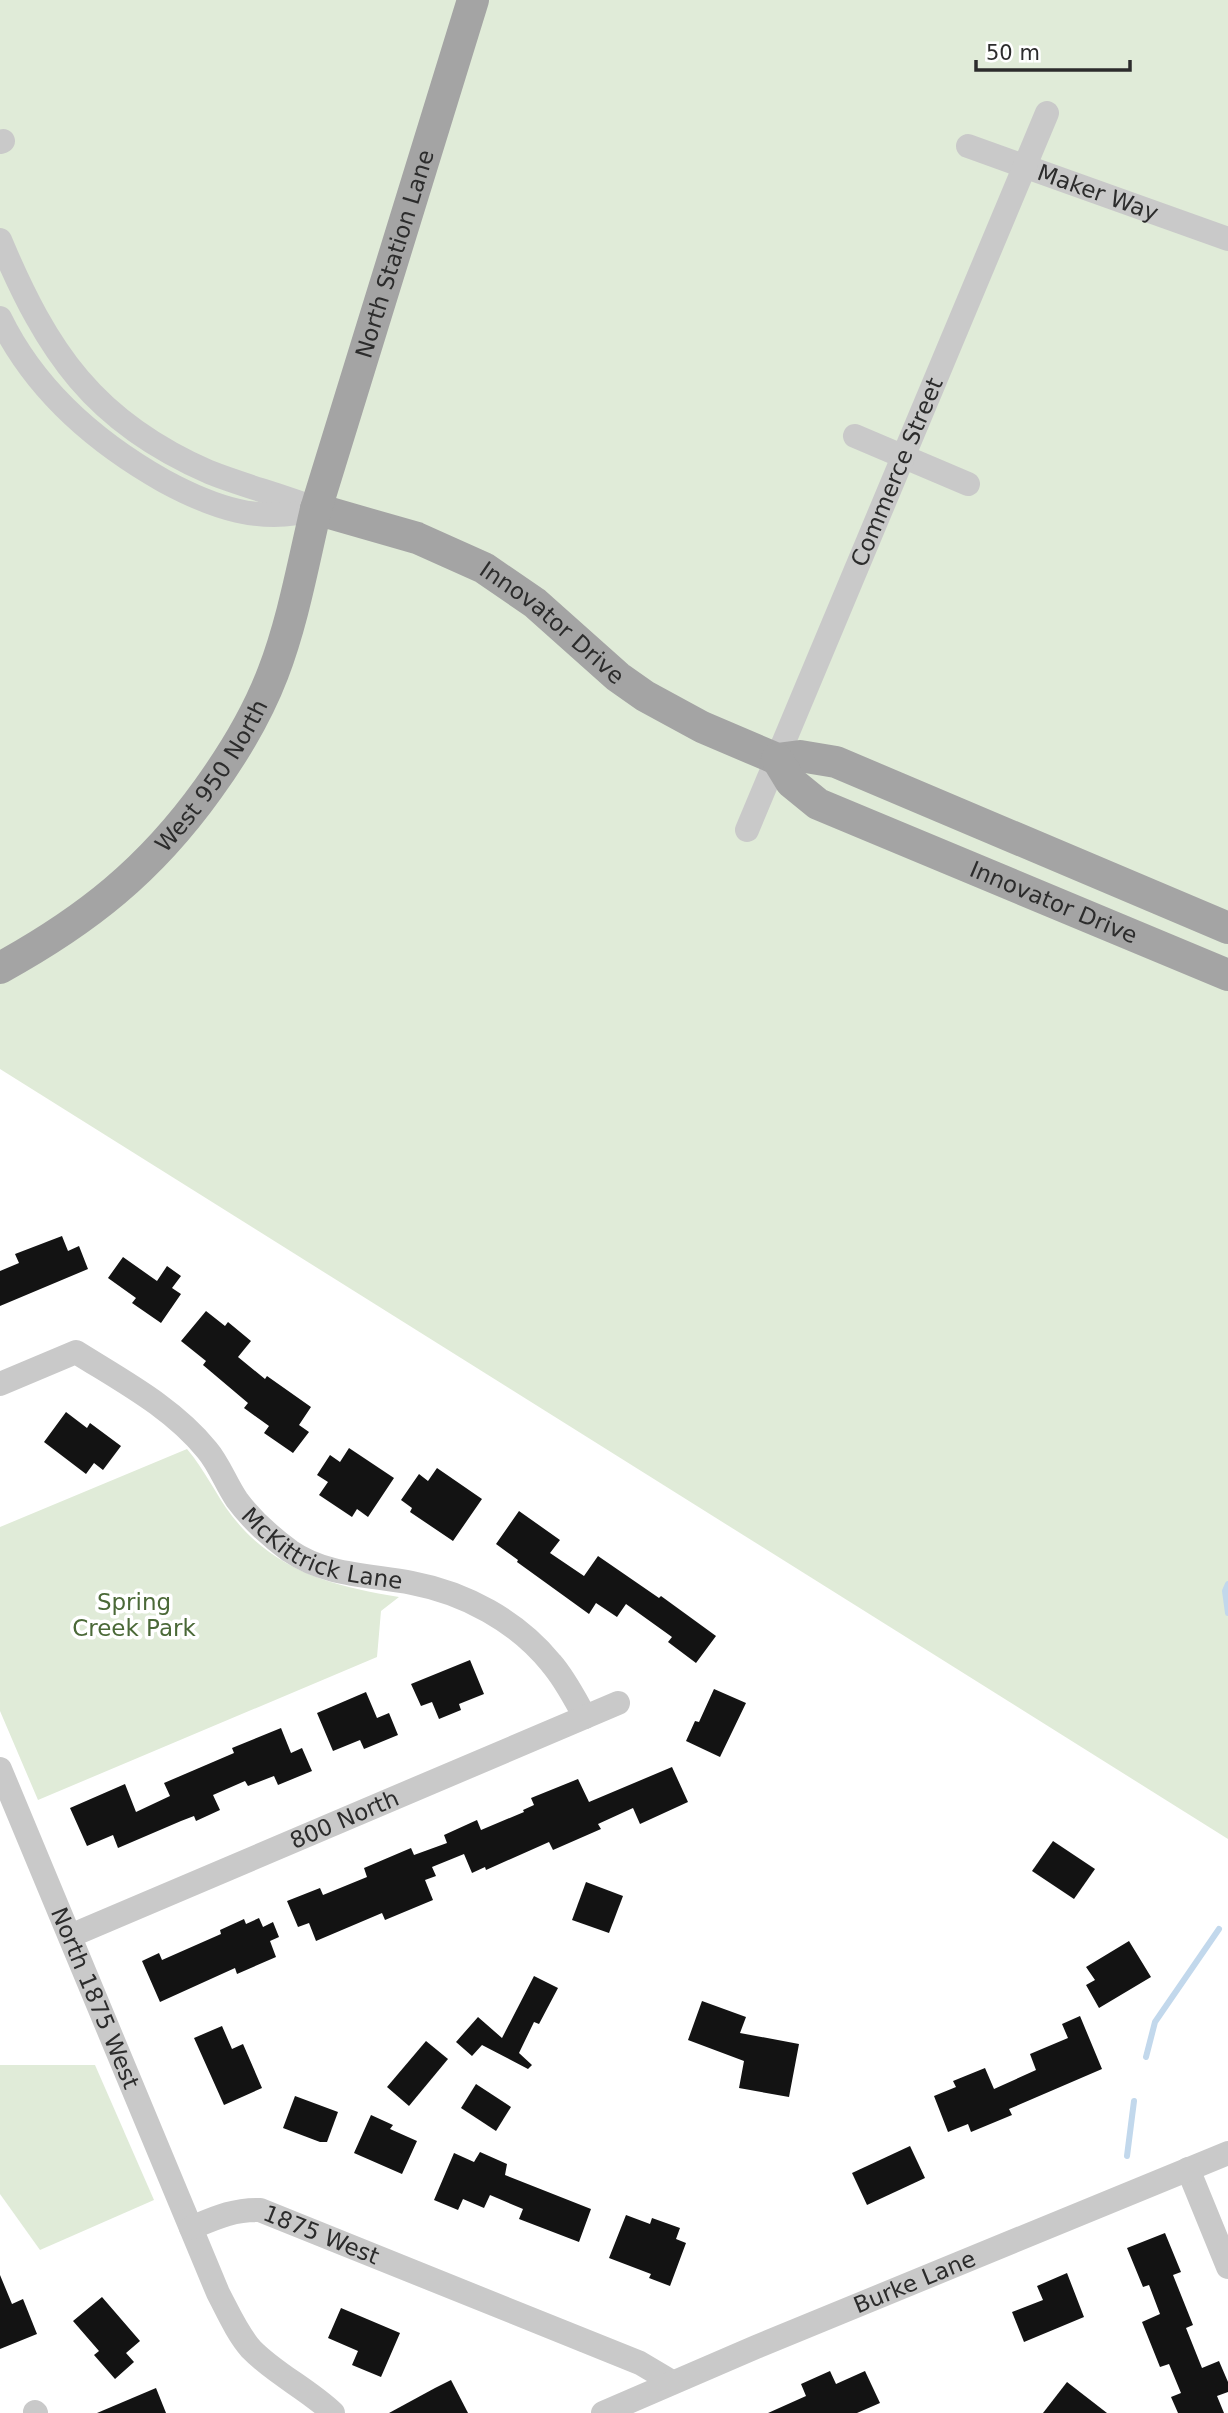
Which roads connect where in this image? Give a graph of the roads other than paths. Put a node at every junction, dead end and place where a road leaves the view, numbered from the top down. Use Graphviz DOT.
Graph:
graph roads {
  1 [pos="473,0"];
  2 [pos="1047,113"];
  3 [pos="968,146"];
  4 [pos="1025,166"];
  5 [pos="1228,239"];
  6 [pos="0,240"];
  7 [pos="0,318"];
  8 [pos="855,436"];
  9 [pos="904,457"];
  10 [pos="968,484"];
  11 [pos="316,509"];
  12 [pos="777,759"];
  13 [pos="747,830"];
  14 [pos="1228,928"];
  15 [pos="0,968"];
  16 [pos="1228,975"];
  17 [pos="0,1384"];
  18 [pos="618,1703"];
  19 [pos="586,1717"];
  20 [pos="0,1769"];
  21 [pos="70,1936"];
  22 [pos="1228,2153"];
  23 [pos="1188,2169"];
  24 [pos="191,2228"];
  25 [pos="1228,2267"];
  26 [pos="671,2382"];
  27 [pos="333,2413"];
  28 [pos="603,2413"];
  1 -- 11 [label="main road, North Station Lane"];
  2 -- 4 [label="street, Commerce Street"];
  3 -- 4 [label="street, Maker Way"];
  4 -- 5 [label="street, Maker Way"];
  4 -- 9 [label="street, Commerce Street"];
  6 -- 11 [label="street, Innovator Drive"];
  7 -- 11 [label="street, Innovator Drive"];
  8 -- 9 [label="street"];
  9 -- 10 [label="street"];
  9 -- 12 [label="street, Commerce Street"];
  11 -- 12 [label="main road, Innovator Drive"];
  11 -- 15 [label="main road, West 950 North"];
  12 -- 13 [label="street, Commerce Street"];
  12 -- 14 [label="main road, Innovator Drive"];
  12 -- 16 [label="main road, Innovator Drive"];
  17 -- 19 [label="street, McKittrick Lane"];
  18 -- 19 [label="street, 800 North"];
  19 -- 21 [label="street, 800 North"];
  20 -- 21 [label="street, North 1875 West"];
  21 -- 24 [label="street, North 1875 West"];
  22 -- 23 [label="street, Burke Lane"];
  23 -- 25 [label="street"];
  23 -- 26 [label="street, Burke Lane"];
  24 -- 26 [label="street, 1875 West"];
  24 -- 27 [label="street"];
  26 -- 28 [label="street, Burke Lane"];
}
